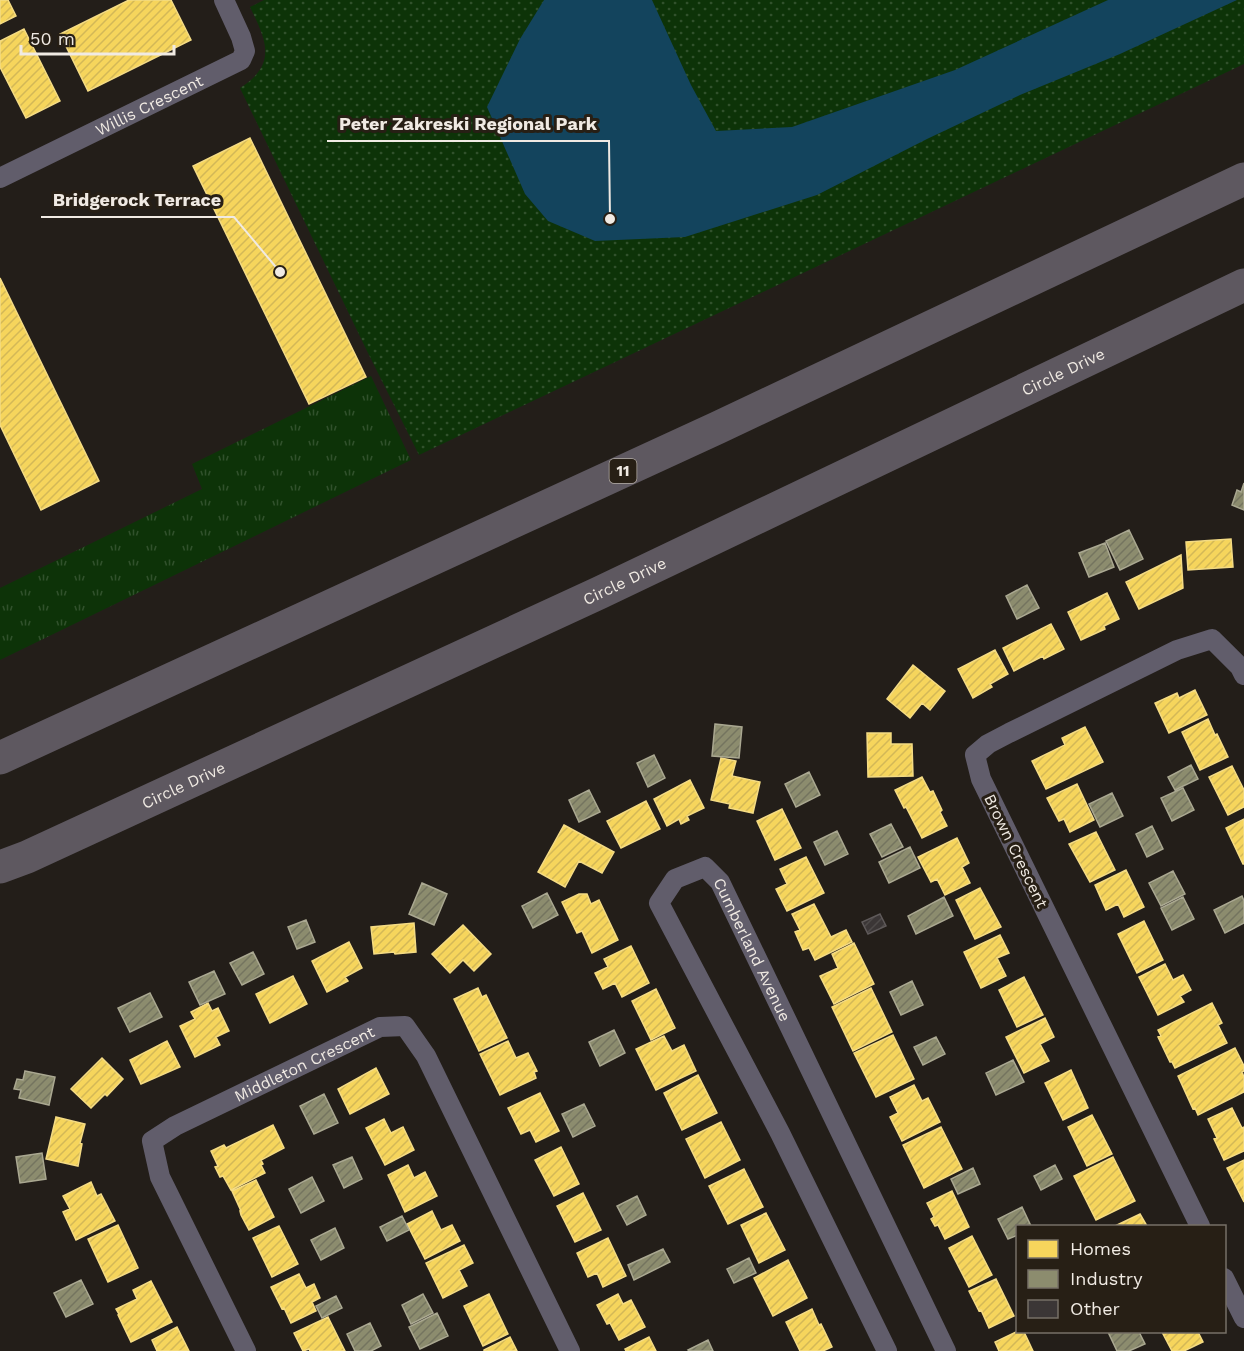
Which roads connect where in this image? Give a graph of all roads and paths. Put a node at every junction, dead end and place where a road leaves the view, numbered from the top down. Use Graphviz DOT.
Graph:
graph roads {
  1 [pos="224,0"];
  2 [pos="0,178"];
  3 [pos="1244,178"];
  4 [pos="1244,285"];
  5 [pos="1244,675"];
  6 [pos="0,758"];
  7 [pos="0,867"];
  8 [pos="1199,1225"];
  9 [pos="1226,1282"];
  10 [pos="1244,1318"];
  11 [pos="246,1351"];
  12 [pos="570,1351"];
  13 [pos="886,1351"];
  14 [pos="946,1351"];
  1 -- 2 [label="street, Willis Crescent"];
  3 -- 6 [label="highway, 11"];
  4 -- 7 [label="highway, Circle Drive"];
  5 -- 8 [label="street, Brown Crescent"];
  9 -- 10 [label="street"];
  11 -- 12 [label="street, Middleton Crescent"];
  13 -- 14 [label="street, Cumberland Avenue"];
}
